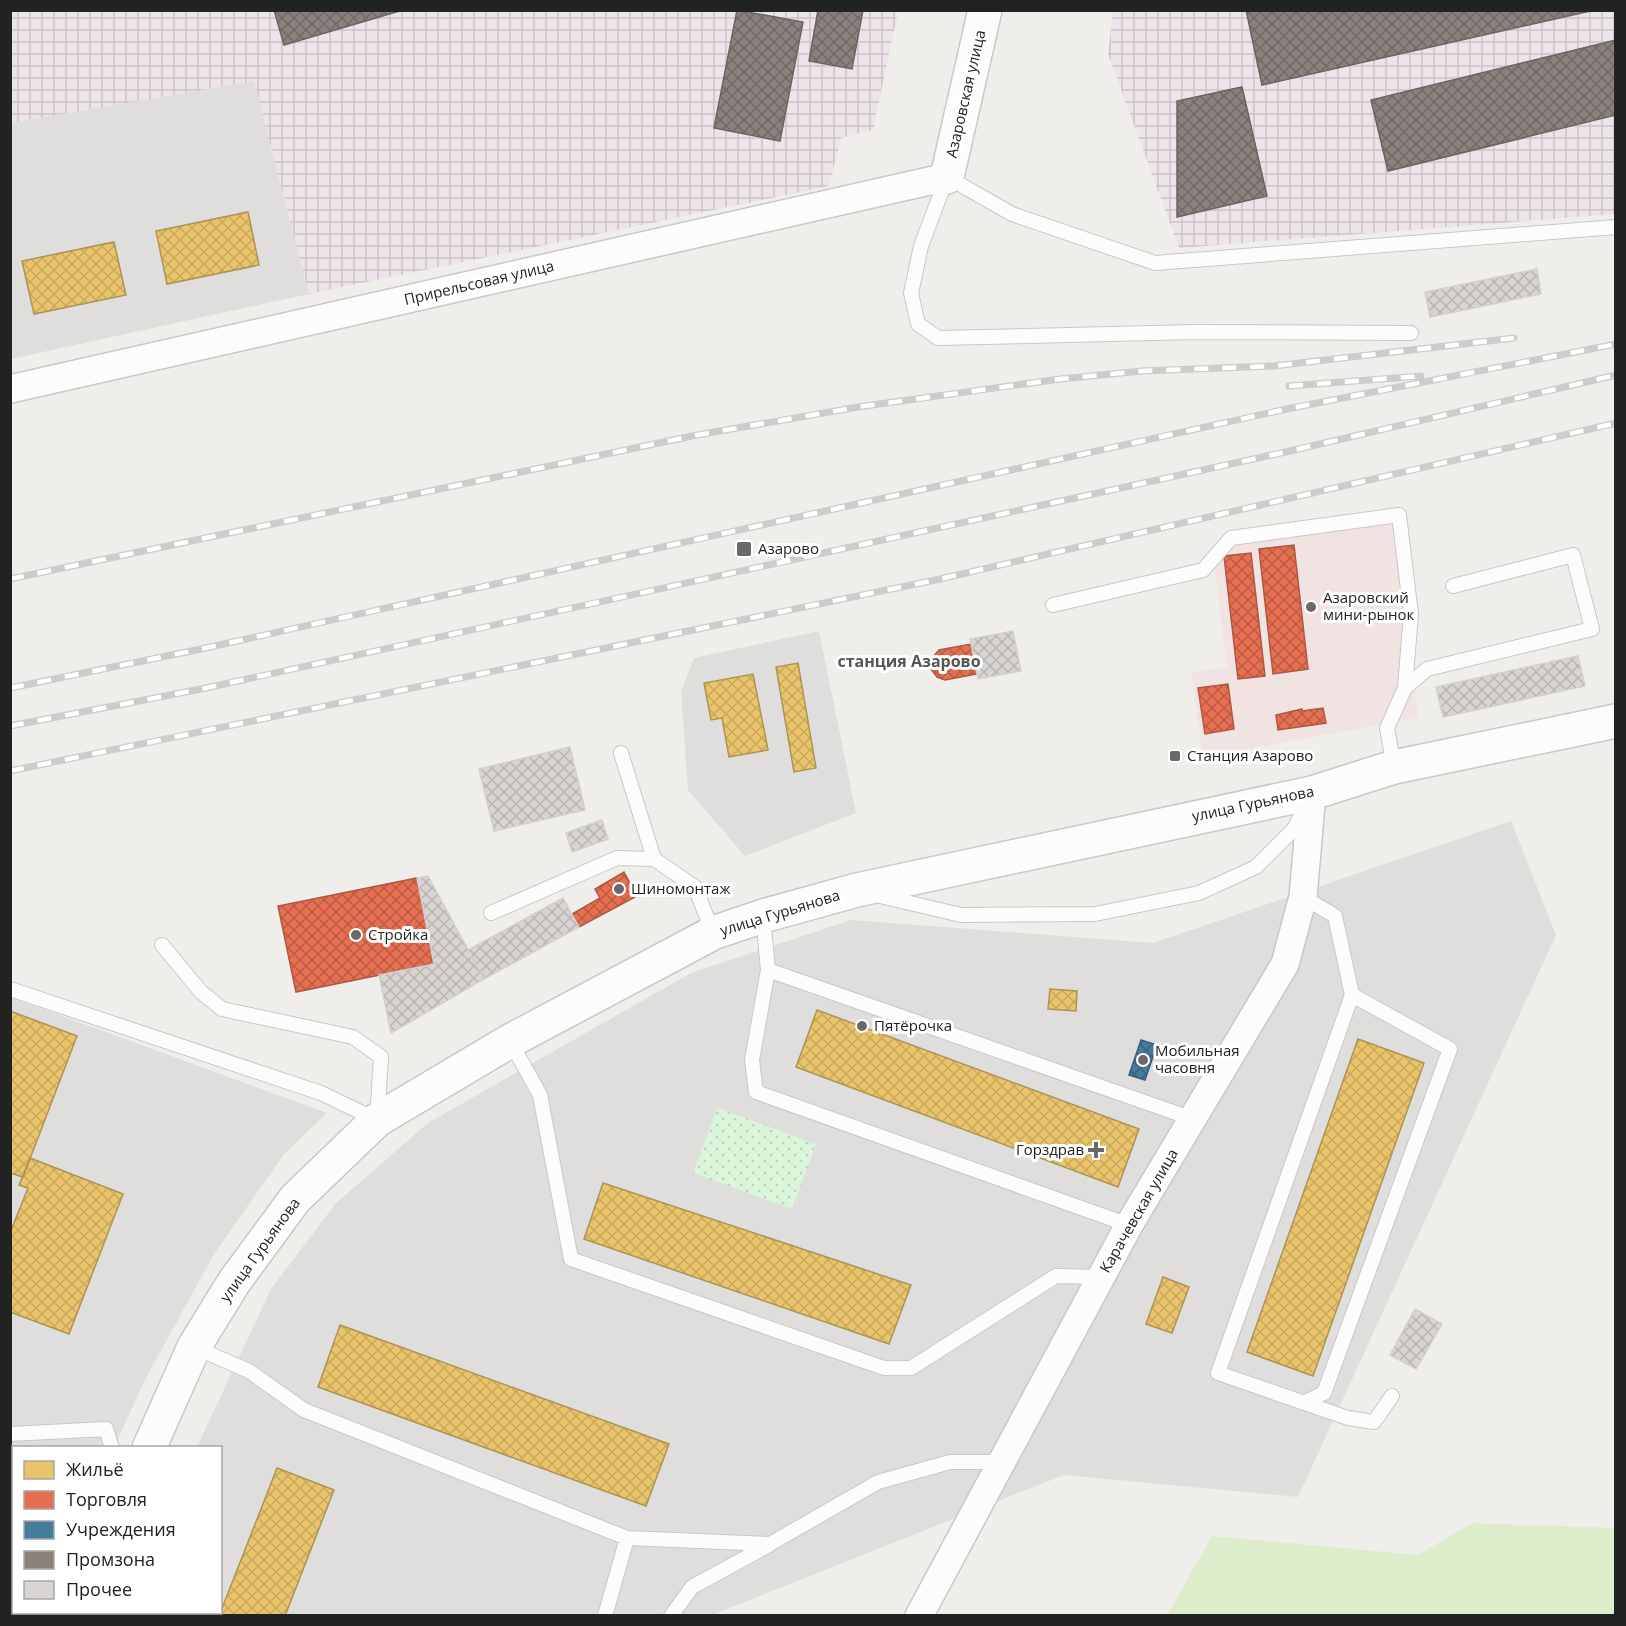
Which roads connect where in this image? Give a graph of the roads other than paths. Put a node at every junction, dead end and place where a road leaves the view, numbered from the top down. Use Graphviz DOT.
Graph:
graph roads {
  1 [pos="985,10"];
  2 [pos="947,177"];
  3 [pos="1616,227"];
  4 [pos="1412,333"];
  5 [pos="10,389"];
  6 [pos="1453,586"];
  7 [pos="1053,605"];
  8 [pos="1405,688"];
  9 [pos="1616,721"];
  10 [pos="621,753"];
  11 [pos="1394,767"];
  12 [pos="1312,793"];
  13 [pos="654,860"];
  14 [pos="857,890"];
  15 [pos="1303,897"];
  16 [pos="491,913"];
  17 [pos="764,916"];
  18 [pos="713,933"];
  19 [pos="162,945"];
  20 [pos="768,970"];
  21 [pos="10,988"];
  22 [pos="1352,995"];
  23 [pos="510,1041"];
  24 [pos="1193,1119"];
  25 [pos="377,1120"];
  26 [pos="1129,1225"];
  27 [pos="1100,1277"];
  28 [pos="194,1347"];
  29 [pos="1392,1396"];
  30 [pos="1303,1403"];
  31 [pos="10,1434"];
  32 [pos="111,1446"];
  33 [pos="149,1446"];
  34 [pos="1000,1462"];
  35 [pos="627,1538"];
  36 [pos="771,1544"];
  37 [pos="605,1616"];
  38 [pos="671,1616"];
  39 [pos="919,1616"];
  1 -- 2 [label="street, Азаровская улица"];
  2 -- 3 [label="lane"];
  2 -- 4 [label="lane"];
  2 -- 5 [label="street, Прирельсовая улица"];
  6 -- 8 [label="lane"];
  7 -- 8 [label="lane"];
  8 -- 11 [label="lane"];
  9 -- 11 [label="street, улица Гурьянова"];
  10 -- 13 [label="lane"];
  11 -- 12 [label="street, улица Гурьянова"];
  12 -- 14 [label="street, улица Гурьянова"];
  12 -- 14 [label="lane"];
  12 -- 15 [label="street, Карачевская улица"];
  13 -- 16 [label="lane"];
  13 -- 18 [label="lane"];
  14 -- 17 [label="street, улица Гурьянова"];
  15 -- 22 [label="lane"];
  15 -- 24 [label="street, Карачевская улица"];
  17 -- 18 [label="street, улица Гурьянова"];
  17 -- 20 [label="lane"];
  18 -- 23 [label="street, улица Гурьянова"];
  19 -- 25 [label="lane"];
  20 -- 24 [label="lane"];
  20 -- 26 [label="lane"];
  21 -- 25 [label="lane"];
  22 -- 30 [label="lane"];
  22 -- 30 [label="lane"];
  23 -- 25 [label="street, улица Гурьянова"];
  23 -- 27 [label="lane"];
  24 -- 26 [label="street, Карачевская улица"];
  25 -- 28 [label="street, улица Гурьянова"];
  26 -- 27 [label="street, Карачевская улица"];
  27 -- 34 [label="street, Карачевская улица"];
  28 -- 33 [label="street, улица Гурьянова"];
  28 -- 35 [label="lane"];
  29 -- 30 [label="lane"];
  31 -- 32 [label="lane"];
  34 -- 36 [label="lane"];
  34 -- 39 [label="street, Карачевская улица"];
  35 -- 36 [label="lane"];
  35 -- 37 [label="lane"];
  36 -- 38 [label="lane"];
}
